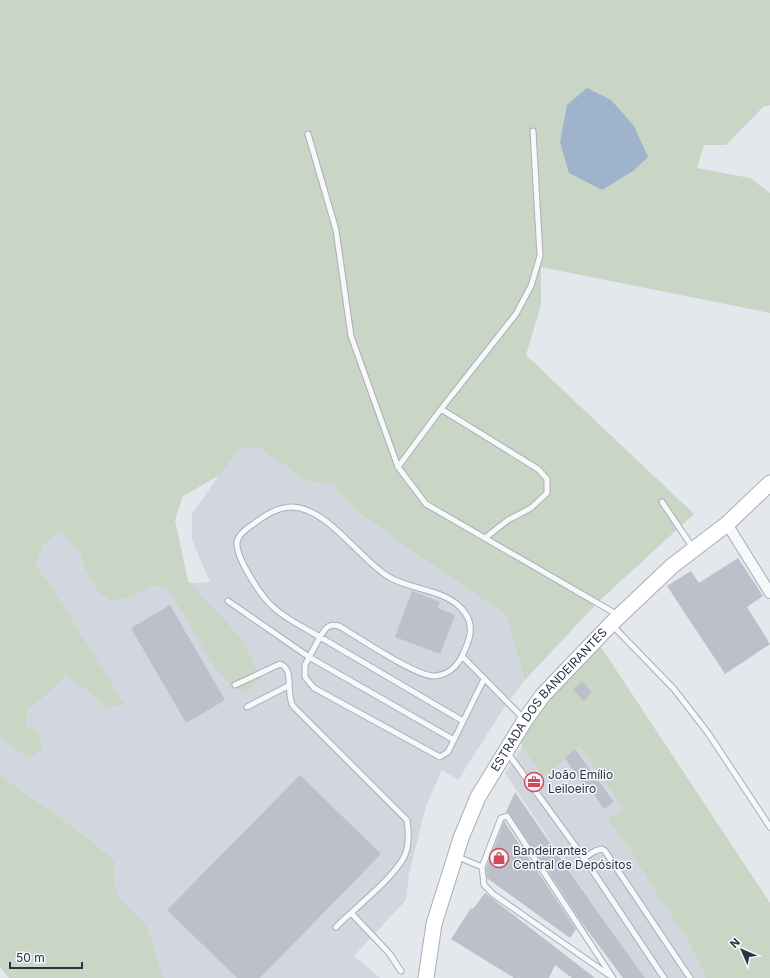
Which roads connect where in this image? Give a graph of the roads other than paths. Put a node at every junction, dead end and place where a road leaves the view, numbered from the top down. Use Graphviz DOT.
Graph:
graph roads {
  1 [pos="533,131"];
  2 [pos="308,134"];
  3 [pos="441,409"];
  4 [pos="398,467"];
  5 [pos="770,483"];
  6 [pos="662,502"];
  7 [pos="726,524"];
  8 [pos="485,538"];
  9 [pos="693,549"];
  10 [pos="770,593"];
  11 [pos="228,601"];
  12 [pos="615,620"];
  13 [pos="320,637"];
  14 [pos="462,656"];
  15 [pos="309,657"];
  16 [pos="484,679"];
  17 [pos="235,685"];
  18 [pos="288,686"];
  19 [pos="247,707"];
  20 [pos="525,720"];
  21 [pos="463,721"];
  22 [pos="454,740"];
  23 [pos="505,750"];
  24 [pos="770,827"];
  25 [pos="455,856"];
  26 [pos="584,858"];
  27 [pos="482,866"];
  28 [pos="351,913"];
  29 [pos="336,927"];
  30 [pos="401,971"];
  31 [pos="612,977"];
  32 [pos="426,978"];
  33 [pos="664,978"];
  34 [pos="690,978"];
  1 -- 3 [label="lane"];
  2 -- 4 [label="lane"];
  3 -- 4 [label="lane"];
  3 -- 8 [label="lane"];
  4 -- 8 [label="lane"];
  5 -- 7 [label="main road, ESTRADA DOS BANDEIRANTES"];
  6 -- 9 [label="lane"];
  7 -- 9 [label="main road, ESTRADA DOS BANDEIRANTES"];
  7 -- 10 [label="street"];
  8 -- 12 [label="lane"];
  9 -- 12 [label="main road, ESTRADA DOS BANDEIRANTES"];
  11 -- 15 [label="lane"];
  12 -- 20 [label="main road, ESTRADA DOS BANDEIRANTES"];
  12 -- 24 [label="lane"];
  13 -- 14 [label="lane"];
  13 -- 14 [label="lane"];
  13 -- 15 [label="lane"];
  13 -- 21 [label="lane"];
  14 -- 16 [label="lane"];
  15 -- 22 [label="lane"];
  15 -- 22 [label="lane"];
  16 -- 20 [label="lane"];
  16 -- 21 [label="lane"];
  17 -- 18 [label="lane"];
  18 -- 19 [label="lane"];
  18 -- 28 [label="lane"];
  20 -- 23 [label="main road, ESTRADA DOS BANDEIRANTES"];
  21 -- 22 [label="lane"];
  23 -- 25 [label="main road, ESTRADA DOS BANDEIRANTES"];
  23 -- 26 [label="lane"];
  25 -- 27 [label="lane"];
  25 -- 32 [label="main road, ESTRADA DOS BANDEIRANTES"];
  26 -- 33 [label="lane"];
  26 -- 34 [label="lane"];
  27 -- 31 [label="lane"];
  27 -- 31 [label="lane"];
  28 -- 29 [label="lane"];
  28 -- 30 [label="lane"];
}
